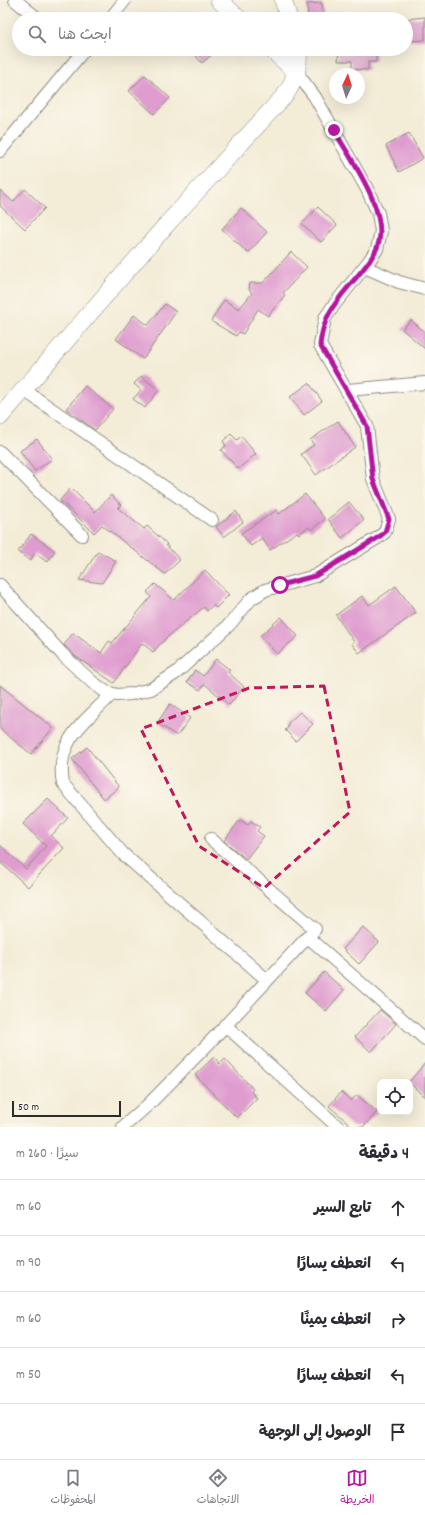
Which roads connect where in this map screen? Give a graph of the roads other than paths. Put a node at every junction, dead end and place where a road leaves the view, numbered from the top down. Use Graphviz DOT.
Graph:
graph roads {
  1 [pos="15,0"];
  2 [pos="125,0"];
  3 [pos="219,0"];
  4 [pos="283,0"];
  5 [pos="30,12"];
  6 [pos="116,12"];
  7 [pos="232,12"];
  8 [pos="287,12"];
  9 [pos="77,56"];
  10 [pos="279,56"];
  11 [pos="299,56"];
  12 [pos="297,73"];
  13 [pos="0,151"];
  14 [pos="365,267"];
  15 [pos="425,289"];
  16 [pos="425,383"];
  17 [pos="24,390"];
  18 [pos="348,390"];
  19 [pos="0,417"];
  20 [pos="0,452"];
  21 [pos="212,520"];
  22 [pos="82,535"];
  23 [pos="0,585"];
  24 [pos="112,694"];
  25 [pos="211,839"];
  26 [pos="308,937"];
  27 [pos="267,980"];
  28 [pos="226,1025"];
  29 [pos="425,1039"];
  30 [pos="123,1127"];
  31 [pos="338,1127"];
  1 -- 5 [label="street"];
  2 -- 6 [label="street"];
  3 -- 7 [label="street"];
  4 -- 8 [label="street"];
  9 -- 13 [label="street"];
  10 -- 12 [label="street"];
  11 -- 12 [label="street"];
  12 -- 14 [label="street"];
  12 -- 17 [label="street"];
  14 -- 15 [label="street"];
  14 -- 18 [label="street"];
  16 -- 18 [label="street"];
  17 -- 19 [label="street"];
  17 -- 21 [label="street"];
  18 -- 24 [label="street"];
  20 -- 22 [label="street"];
  23 -- 24 [label="street"];
  24 -- 27 [label="street"];
  25 -- 26 [label="street"];
  26 -- 27 [label="street"];
  26 -- 29 [label="street"];
  27 -- 28 [label="street"];
  28 -- 30 [label="street"];
  28 -- 31 [label="street"];
}
